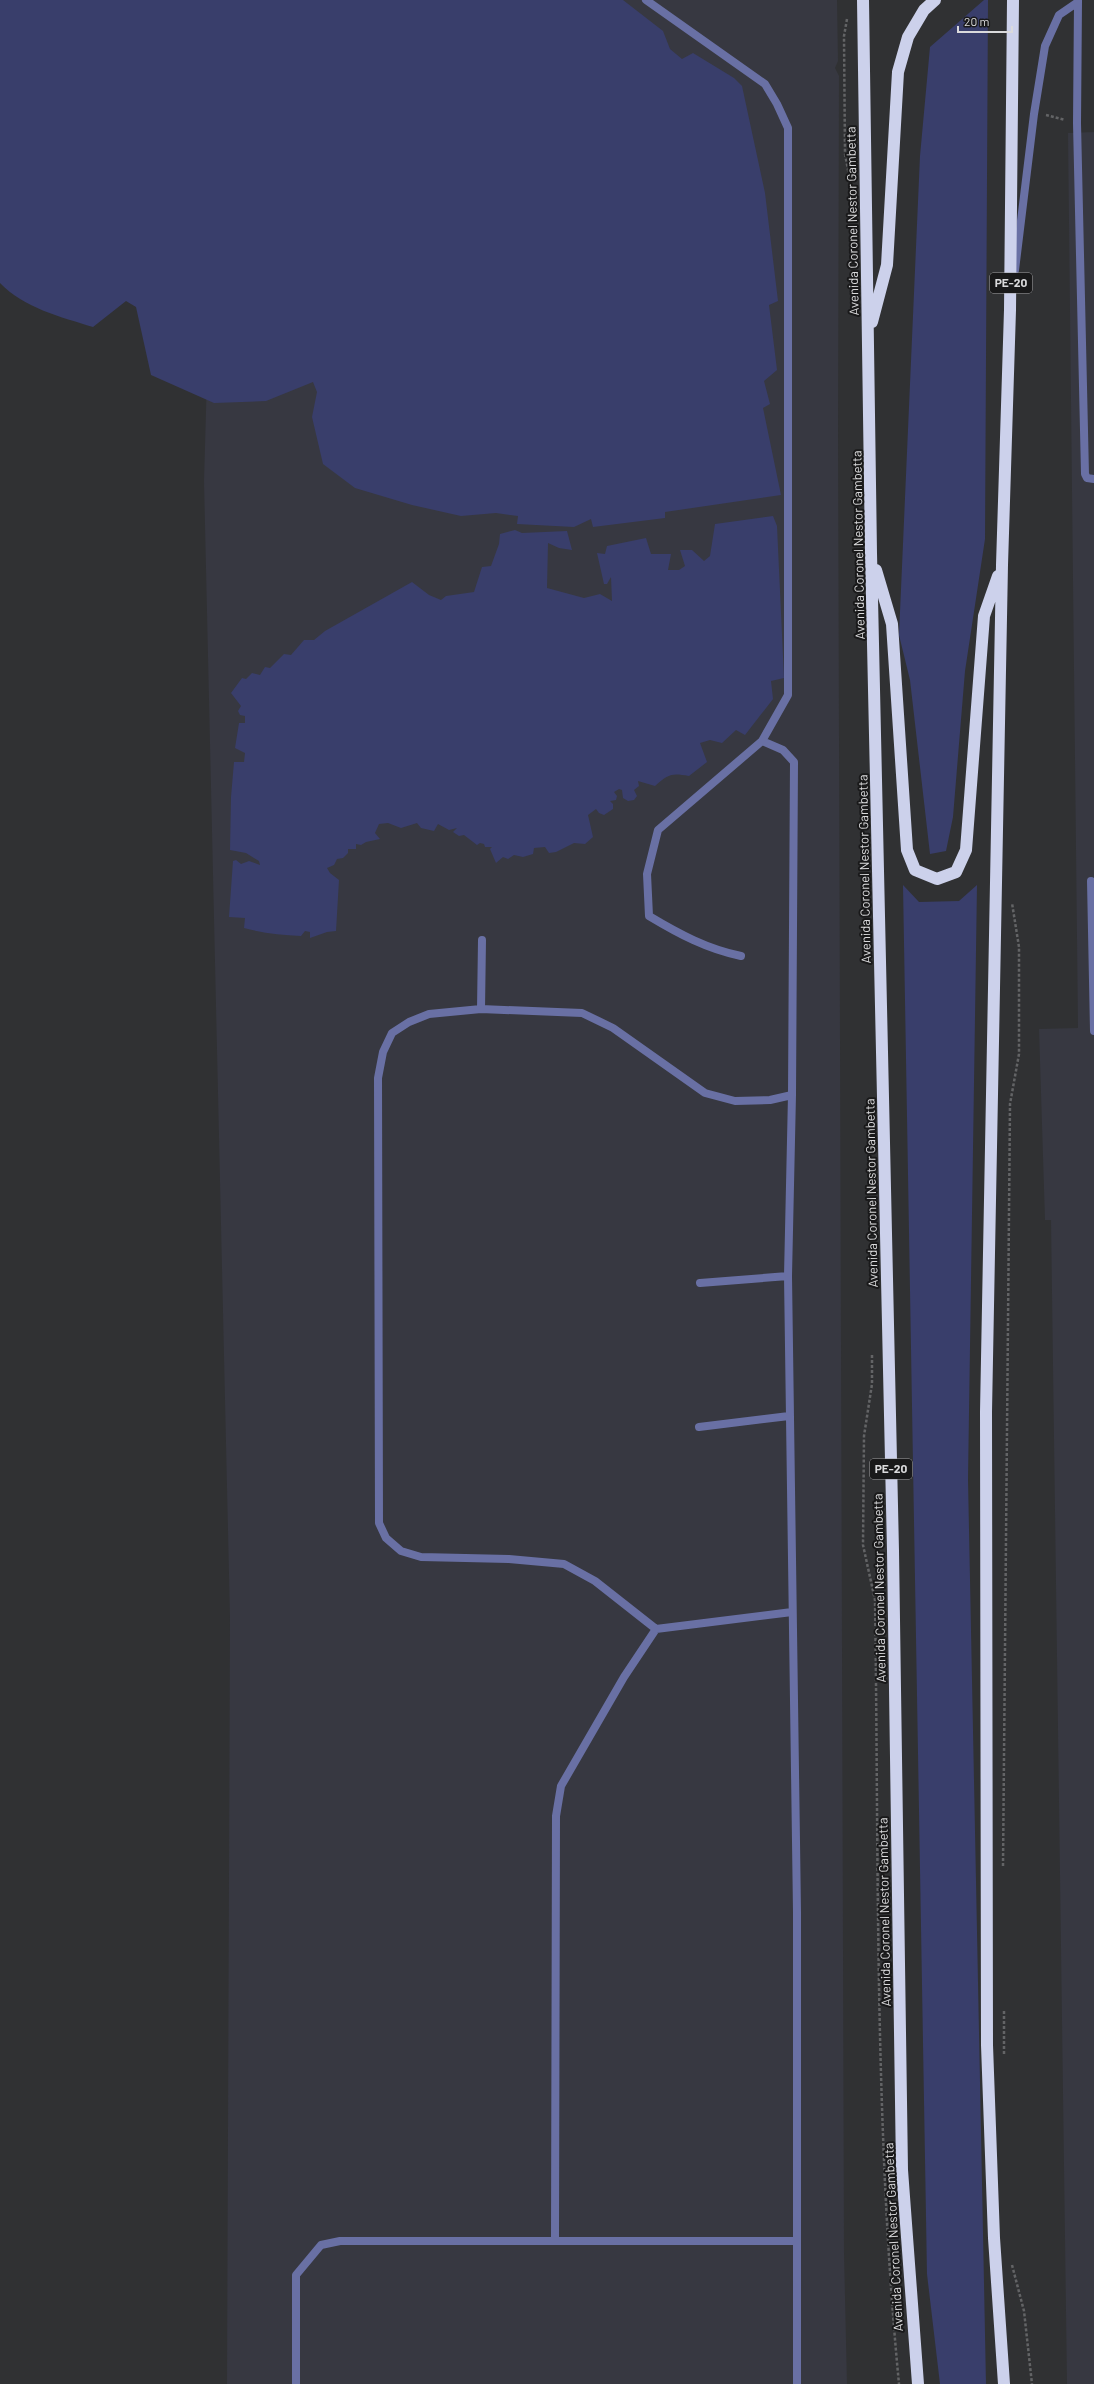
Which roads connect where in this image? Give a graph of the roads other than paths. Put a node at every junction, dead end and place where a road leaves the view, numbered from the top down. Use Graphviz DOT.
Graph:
graph roads {
  1 [pos="646,0"];
  2 [pos="863,0"];
  3 [pos="935,0"];
  4 [pos="1013,0"];
  5 [pos="1078,1"];
  6 [pos="1010,310"];
  7 [pos="868,338"];
  8 [pos="1094,479"];
  9 [pos="871,553"];
  10 [pos="1002,565"];
  11 [pos="762,741"];
  12 [pos="1091,881"];
  13 [pos="482,940"];
  14 [pos="741,956"];
  15 [pos="481,1009"];
  16 [pos="1094,1031"];
  17 [pos="792,1095"];
  18 [pos="788,1276"];
  19 [pos="700,1283"];
  20 [pos="790,1416"];
  21 [pos="699,1427"];
  22 [pos="792,1612"];
  23 [pos="656,1629"];
  24 [pos="555,2241"];
  25 [pos="797,2241"];
  26 [pos="296,2384"];
  27 [pos="798,2384"];
  28 [pos="918,2384"];
  29 [pos="1004,2384"];
  1 -- 11 [label="lane"];
  2 -- 7 [label="highway, Avenida Coronel Nestor Gambetta / PE-20"];
  3 -- 7 [label="highway"];
  4 -- 6 [label="highway, PE-20"];
  5 -- 6 [label="lane"];
  5 -- 8 [label="lane"];
  6 -- 10 [label="highway, PE-20"];
  7 -- 9 [label="highway, Avenida Coronel Nestor Gambetta / PE-20"];
  9 -- 10 [label="highway"];
  9 -- 28 [label="highway, Avenida Coronel Nestor Gambetta / PE-20"];
  10 -- 29 [label="highway, PE-20"];
  11 -- 14 [label="lane"];
  11 -- 17 [label="lane"];
  12 -- 16 [label="lane"];
  13 -- 15 [label="lane"];
  15 -- 17 [label="lane"];
  15 -- 23 [label="lane"];
  17 -- 18 [label="lane"];
  18 -- 19 [label="lane"];
  18 -- 20 [label="lane"];
  20 -- 21 [label="lane"];
  20 -- 22 [label="lane"];
  22 -- 23 [label="lane"];
  22 -- 25 [label="lane"];
  23 -- 24 [label="lane"];
  24 -- 25 [label="lane"];
  24 -- 26 [label="lane"];
  25 -- 27 [label="lane"];
}
